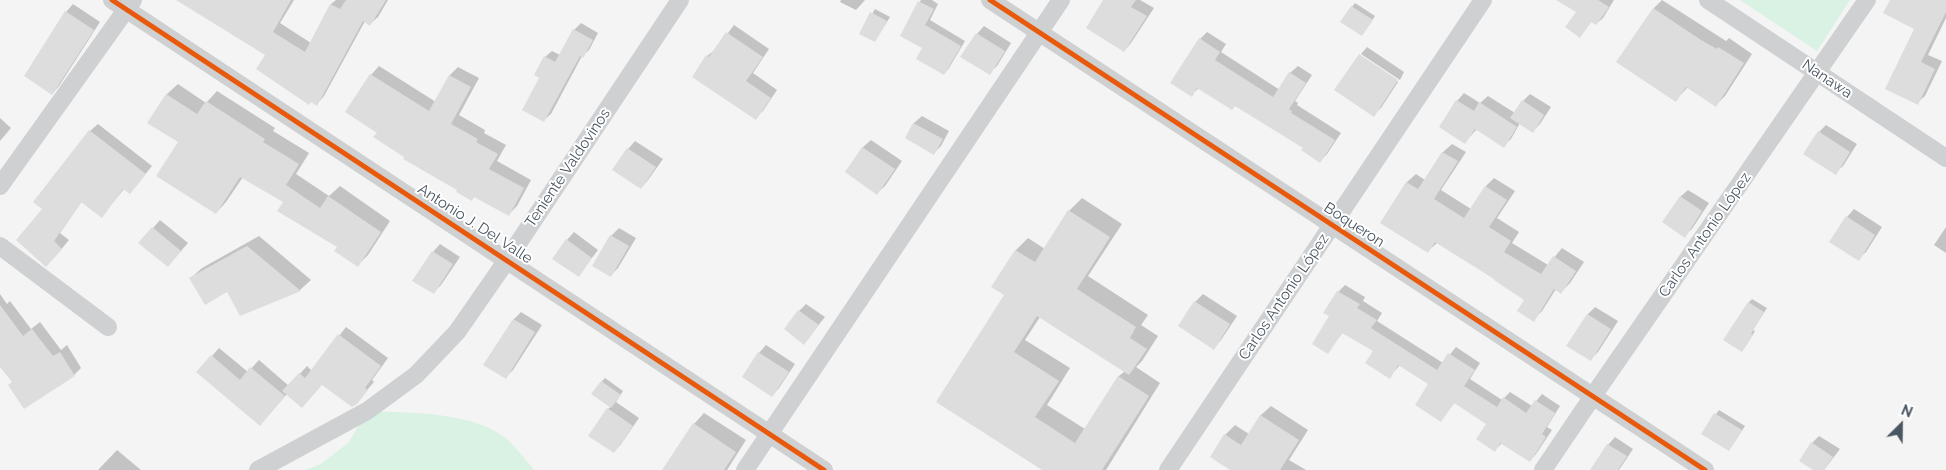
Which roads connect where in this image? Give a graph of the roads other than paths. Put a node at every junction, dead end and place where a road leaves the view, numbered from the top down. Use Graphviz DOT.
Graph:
graph roads {
  1 [pos="680,0"];
  2 [pos="990,0"];
  3 [pos="1061,0"];
  4 [pos="1483,0"];
  5 [pos="1708,0"];
  6 [pos="1867,0"];
  7 [pos="124,3"];
  8 [pos="1039,32"];
  9 [pos="1818,73"];
  10 [pos="1946,158"];
  11 [pos="0,186"];
  12 [pos="1332,225"];
  13 [pos="0,246"];
  14 [pos="507,260"];
  15 [pos="108,327"];
  16 [pos="1592,396"];
  17 [pos="770,434"];
  18 [pos="258,470"];
  19 [pos="745,470"];
  20 [pos="824,470"];
  21 [pos="1168,470"];
  22 [pos="1544,470"];
  23 [pos="1705,470"];
  1 -- 14 [label="street, Teniente Valdovinos"];
  2 -- 8 [label="street, Boqueron"];
  3 -- 8 [label="street"];
  4 -- 12 [label="street, Carlos Antonio López"];
  5 -- 9 [label="street, Nanawa"];
  6 -- 9 [label="street, Carlos Antonio López"];
  7 -- 11 [label="street"];
  7 -- 14 [label="street, Antonio J. Del Valle"];
  8 -- 12 [label="street, Boqueron"];
  8 -- 17 [label="street"];
  9 -- 10 [label="street, Nanawa"];
  9 -- 16 [label="street, Carlos Antonio López"];
  12 -- 16 [label="street, Boqueron"];
  12 -- 21 [label="street, Carlos Antonio López"];
  13 -- 15 [label="street"];
  14 -- 17 [label="street, Antonio J. Del Valle"];
  14 -- 18 [label="street, Teniente Valdovinos"];
  16 -- 22 [label="street, Carlos Antonio López"];
  16 -- 23 [label="street, Boqueron"];
  17 -- 19 [label="street"];
  17 -- 20 [label="street, Antonio J. Del Valle"];
}
